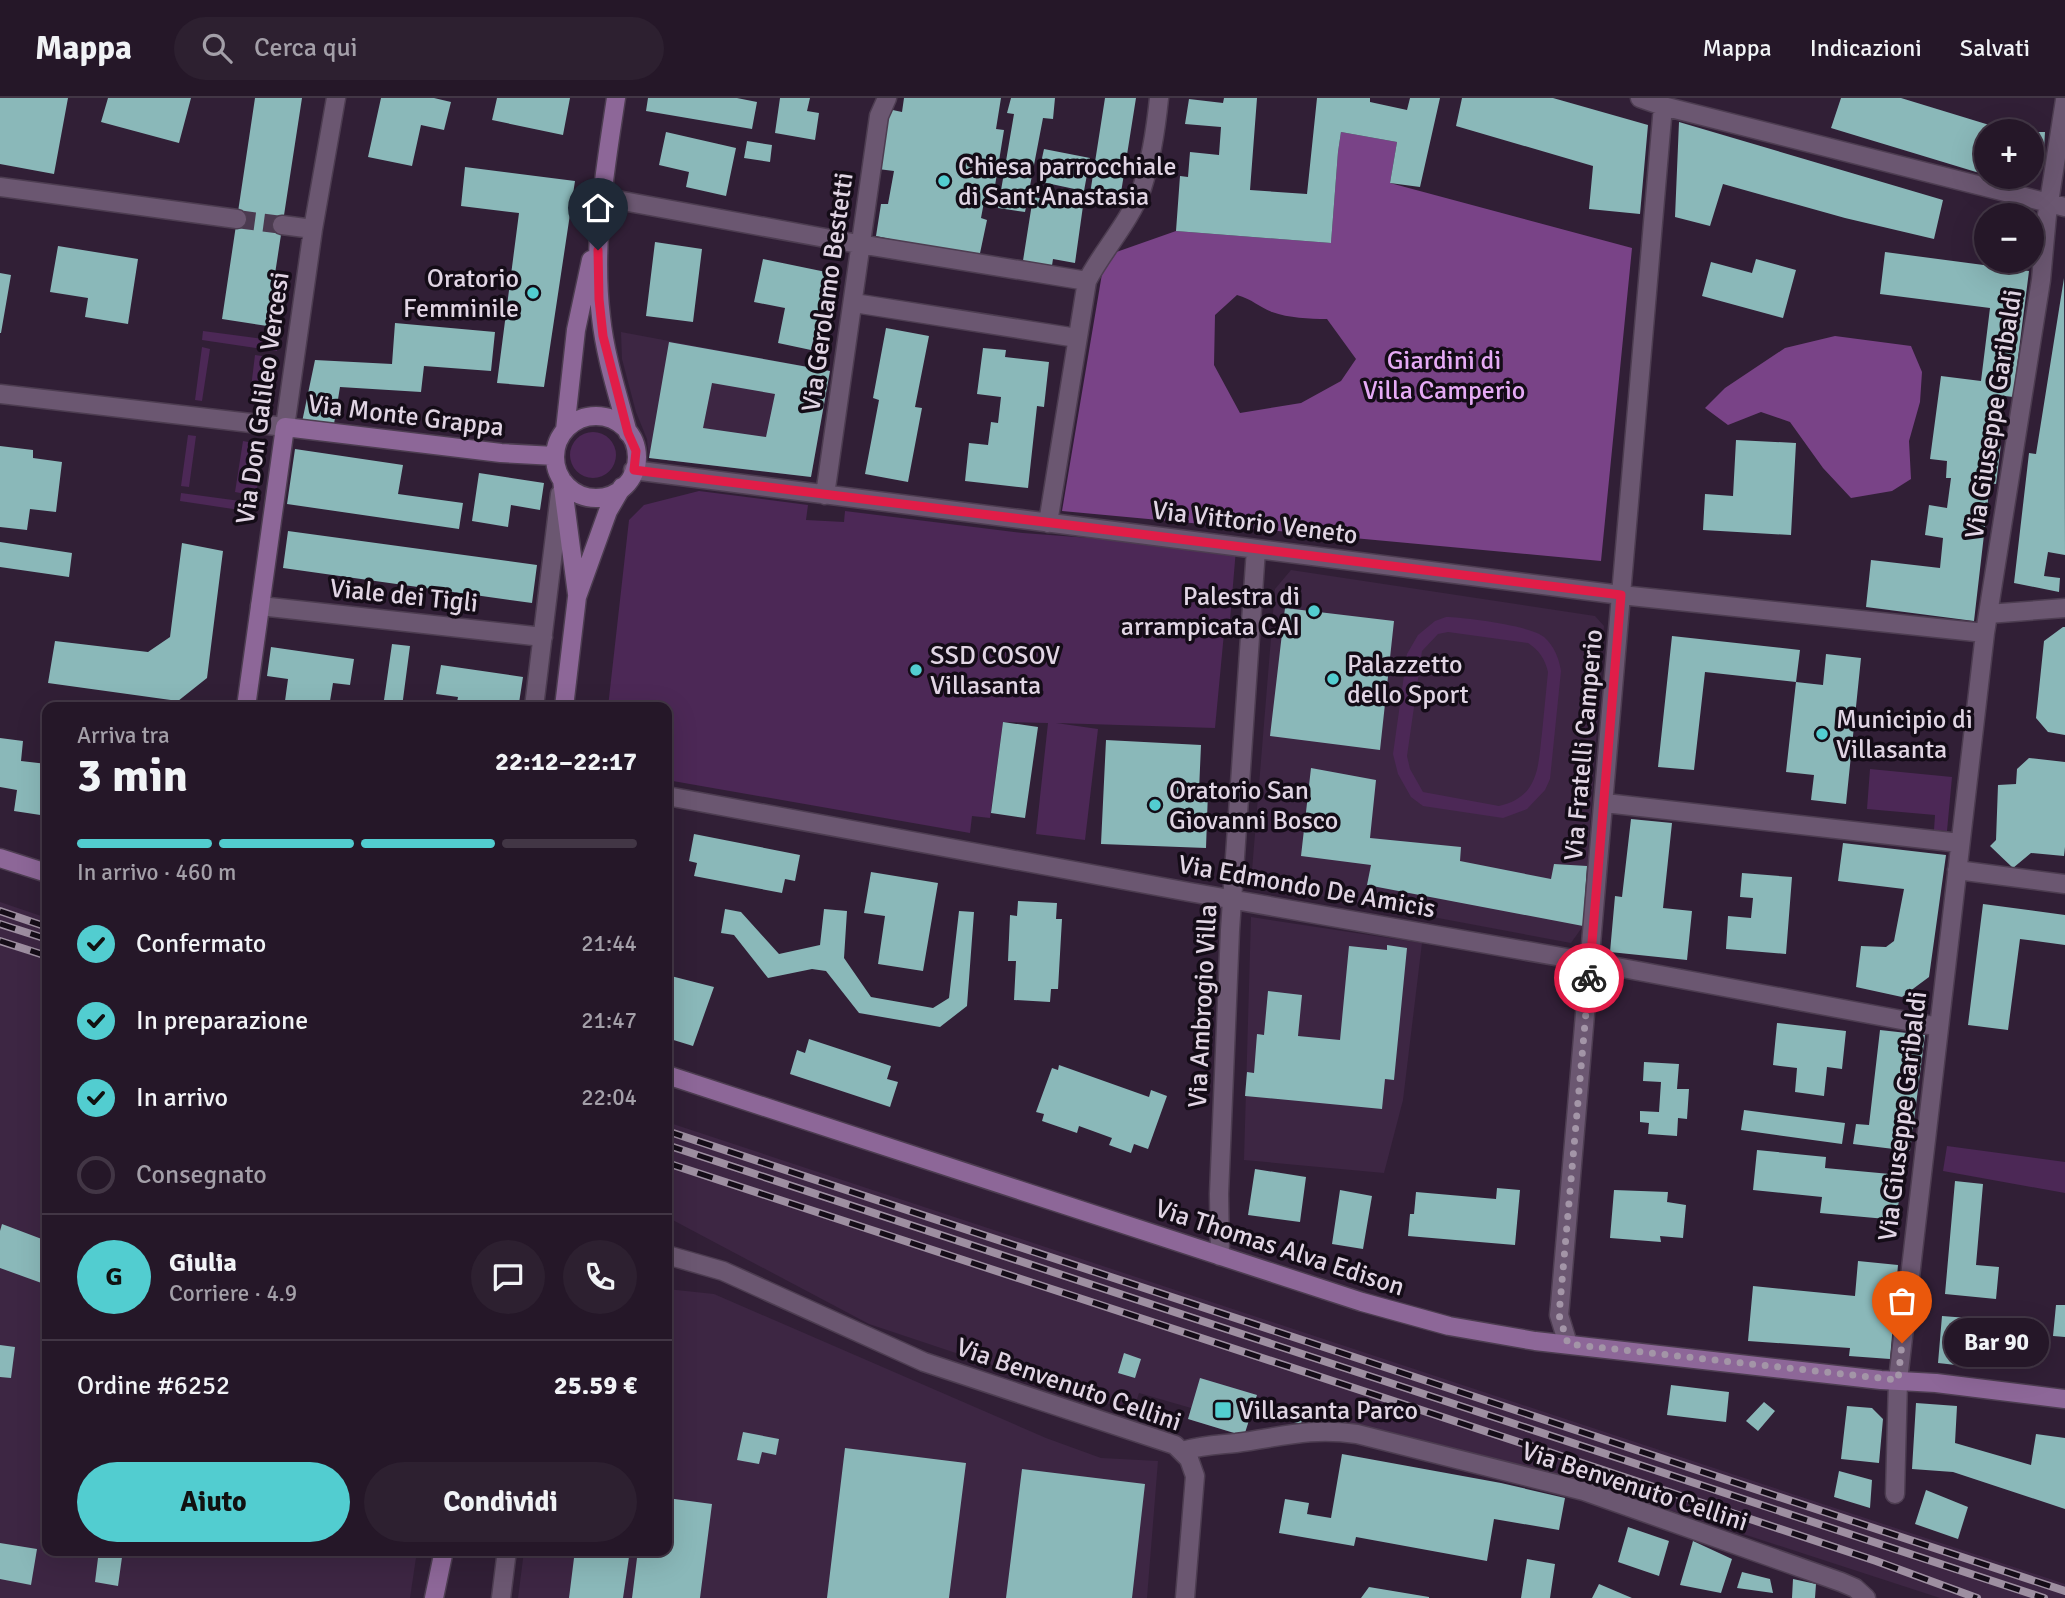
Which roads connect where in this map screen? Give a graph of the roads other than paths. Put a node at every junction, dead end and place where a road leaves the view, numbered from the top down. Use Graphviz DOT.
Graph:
graph roads {
  1 [pos="336,98"];
  2 [pos="615,98"];
  3 [pos="887,98"];
  4 [pos="1159,98"];
  5 [pos="1640,98"];
  6 [pos="2065,100"];
  7 [pos="1663,106"];
  8 [pos="0,187"];
  9 [pos="601,197"];
  10 [pos="2057,205"];
  11 [pos="237,219"];
  12 [pos="598,222"];
  13 [pos="282,225"];
  14 [pos="313,229"];
  15 [pos="860,244"];
  16 [pos="1087,281"];
  17 [pos="854,303"];
  18 [pos="1077,338"];
  19 [pos="0,394"];
  20 [pos="285,427"];
  21 [pos="565,430"];
  22 [pos="628,433"];
  23 [pos="555,456"];
  24 [pos="634,470"];
  25 [pos="562,480"];
  26 [pos="622,487"];
  27 [pos="825,495"];
  28 [pos="1048,523"];
  29 [pos="1256,549"];
  30 [pos="1621,595"];
  31 [pos="577,597"];
  32 [pos="260,606"];
  33 [pos="2065,608"];
  34 [pos="1988,614"];
  35 [pos="1985,633"];
  36 [pos="543,637"];
  37 [pos="247,702"];
  38 [pos="535,702"];
  39 [pos="565,702"];
  40 [pos="672,797"];
  41 [pos="1605,803"];
  42 [pos="1960,843"];
  43 [pos="0,858"];
  44 [pos="1957,870"];
  45 [pos="42,871"];
  46 [pos="2065,884"];
  47 [pos="1233,898"];
  48 [pos="1590,962"];
  49 [pos="1938,1027"];
  50 [pos="672,1077"];
  51 [pos="672,1256"];
  52 [pos="1220,1256"];
  53 [pos="1568,1344"];
  54 [pos="1898,1380"];
  55 [pos="2065,1399"];
  56 [pos="1182,1451"];
  57 [pos="1895,1494"];
  58 [pos="443,1556"];
  59 [pos="506,1556"];
  60 [pos="434,1598"];
  61 [pos="501,1598"];
  62 [pos="1185,1598"];
  63 [pos="1866,1598"];
  1 -- 14 [label="street, Via Don Galileo Vercesi"];
  2 -- 9 [label="street"];
  3 -- 15 [label="street, Via Gerolamo Bestetti"];
  4 -- 16 [label="street"];
  5 -- 7 [label="street"];
  6 -- 10 [label="street, Via Giuseppe Garibaldi"];
  7 -- 10 [label="street"];
  7 -- 30 [label="street, Via Fratelli Camperio"];
  8 -- 11 [label="street"];
  9 -- 12 [label="street"];
  9 -- 15 [label="street"];
  10 -- 34 [label="street, Via Giuseppe Garibaldi"];
  12 -- 21 [label="street"];
  12 -- 22 [label="street"];
  13 -- 14 [label="street"];
  14 -- 20 [label="street, Via Don Galileo Vercesi"];
  15 -- 16 [label="street"];
  15 -- 17 [label="street, Via Gerolamo Bestetti"];
  16 -- 18 [label="street"];
  17 -- 18 [label="street"];
  17 -- 27 [label="street, Via Gerolamo Bestetti"];
  18 -- 28 [label="street"];
  19 -- 20 [label="street, Via Monte Grappa"];
  20 -- 23 [label="street, Via Monte Grappa"];
  20 -- 32 [label="street, Via Don Galileo Vercesi"];
  21 -- 22 [label="street"];
  21 -- 23 [label="street"];
  22 -- 24 [label="street"];
  23 -- 25 [label="street"];
  24 -- 26 [label="street"];
  24 -- 27 [label="street, Via Vittorio Veneto"];
  25 -- 26 [label="street"];
  25 -- 31 [label="street"];
  25 -- 36 [label="street"];
  26 -- 31 [label="street"];
  27 -- 28 [label="street, Via Vittorio Veneto"];
  28 -- 29 [label="street, Via Vittorio Veneto"];
  29 -- 30 [label="street, Via Vittorio Veneto"];
  29 -- 47 [label="street, Via Ambrogio Villa"];
  30 -- 35 [label="street, Via Vittorio Veneto"];
  30 -- 41 [label="street, Via Fratelli Camperio"];
  31 -- 39 [label="street"];
  32 -- 36 [label="street, Viale dei Tigli"];
  32 -- 37 [label="street, Via Don Galileo Vercesi"];
  33 -- 34 [label="street"];
  34 -- 35 [label="street, Via Giuseppe Garibaldi"];
  35 -- 42 [label="street, Via Giuseppe Garibaldi"];
  36 -- 38 [label="street"];
  40 -- 47 [label="street, Via Edmondo De Amicis"];
  41 -- 42 [label="street"];
  41 -- 48 [label="street, Via Fratelli Camperio"];
  42 -- 44 [label="street, Via Giuseppe Garibaldi"];
  43 -- 45 [label="street"];
  44 -- 46 [label="street"];
  44 -- 49 [label="street, Via Giuseppe Garibaldi"];
  47 -- 48 [label="street, Via Edmondo De Amicis"];
  47 -- 52 [label="street, Via Ambrogio Villa"];
  48 -- 49 [label="street, Via Edmondo De Amicis"];
  48 -- 53 [label="street, Via Fratelli Camperio"];
  49 -- 54 [label="street, Via Giuseppe Garibaldi"];
  50 -- 52 [label="street, Via Thomas Alva Edison"];
  51 -- 56 [label="street, Via Benvenuto Cellini"];
  52 -- 53 [label="street, Via Thomas Alva Edison"];
  53 -- 54 [label="street, Via Thomas Alva Edison"];
  54 -- 55 [label="street, Via Thomas Alva Edison"];
  54 -- 57 [label="street, Via Giuseppe Garibaldi"];
  56 -- 62 [label="street"];
  56 -- 63 [label="street, Via Benvenuto Cellini"];
  58 -- 60 [label="street"];
  59 -- 61 [label="street"];
}
